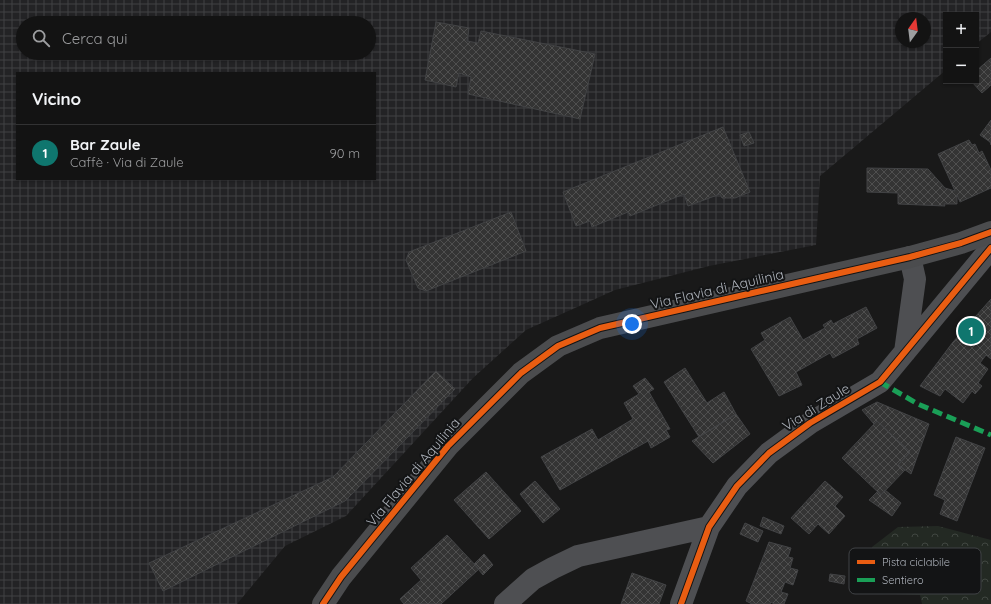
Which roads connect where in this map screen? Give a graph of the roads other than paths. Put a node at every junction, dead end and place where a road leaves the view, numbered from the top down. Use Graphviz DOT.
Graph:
graph roads {
  1 [pos="991,232"];
  2 [pos="991,248"];
  3 [pos="910,258"];
  4 [pos="905,352"];
  5 [pos="709,527"];
  6 [pos="323,604"];
  7 [pos="505,604"];
  8 [pos="681,604"];
  1 -- 3 [label="main road, Via Flavia di Aquilinia"];
  2 -- 4 [label="street, Via di Zaule"];
  3 -- 4 [label="street"];
  3 -- 6 [label="main road, Via Flavia di Aquilinia"];
  4 -- 5 [label="street, Via di Zaule"];
  5 -- 7 [label="street"];
  5 -- 8 [label="street, Via di Zaule"];
}
